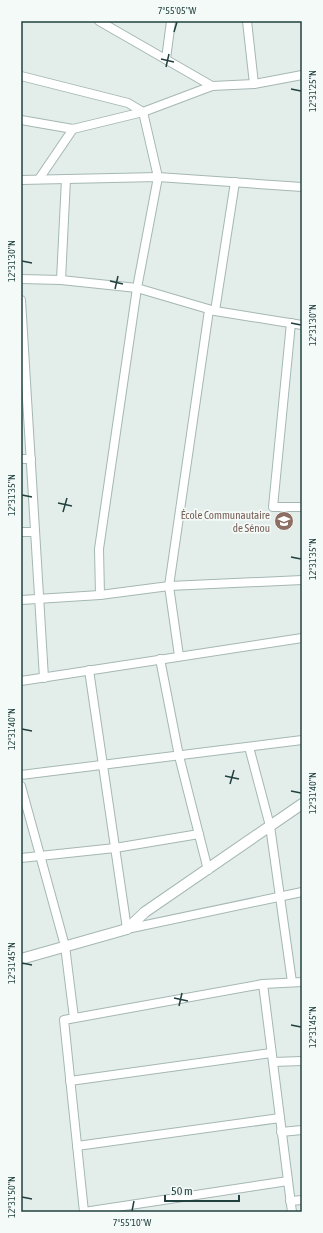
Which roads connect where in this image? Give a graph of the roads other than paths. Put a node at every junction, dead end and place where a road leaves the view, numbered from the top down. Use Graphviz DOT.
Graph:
graph roads {
  1 [pos="98,21"];
  2 [pos="171,21"];
  3 [pos="247,21"];
  4 [pos="166,59"];
  5 [pos="302,75"];
  6 [pos="21,76"];
  7 [pos="254,84"];
  8 [pos="212,86"];
  9 [pos="143,112"];
  10 [pos="21,120"];
  11 [pos="73,128"];
  12 [pos="158,177"];
  13 [pos="66,179"];
  14 [pos="21,180"];
  15 [pos="39,180"];
  16 [pos="235,182"];
  17 [pos="302,187"];
  18 [pos="21,279"];
  19 [pos="61,280"];
  20 [pos="137,288"];
  21 [pos="21,300"];
  22 [pos="212,310"];
  23 [pos="291,324"];
  24 [pos="302,325"];
  25 [pos="21,459"];
  26 [pos="31,459"];
  27 [pos="302,507"];
  28 [pos="21,532"];
  29 [pos="35,532"];
  30 [pos="302,580"];
  31 [pos="169,586"];
  32 [pos="100,595"];
  33 [pos="39,599"];
  34 [pos="21,600"];
  35 [pos="302,638"];
  36 [pos="179,656"];
  37 [pos="160,659"];
  38 [pos="89,670"];
  39 [pos="44,678"];
  40 [pos="21,681"];
  41 [pos="302,740"];
  42 [pos="249,747"];
  43 [pos="179,756"];
  44 [pos="103,766"];
  45 [pos="21,775"];
  46 [pos="21,786"];
  47 [pos="302,804"];
  48 [pos="270,826"];
  49 [pos="199,834"];
  50 [pos="115,848"];
  51 [pos="40,857"];
  52 [pos="21,858"];
  53 [pos="208,870"];
  54 [pos="302,892"];
  55 [pos="279,896"];
  56 [pos="127,929"];
  57 [pos="65,946"];
  58 [pos="21,958"];
  59 [pos="292,982"];
  60 [pos="302,982"];
  61 [pos="263,984"];
  62 [pos="74,1018"];
  63 [pos="271,1053"];
  64 [pos="302,1061"];
  65 [pos="272,1062"];
  66 [pos="70,1081"];
  67 [pos="280,1118"];
  68 [pos="302,1130"];
  69 [pos="281,1132"];
  70 [pos="77,1146"];
  71 [pos="288,1181"];
  72 [pos="302,1200"];
  73 [pos="290,1201"];
  74 [pos="84,1212"];
  75 [pos="292,1212"];
  1 -- 4 [label="street"];
  2 -- 4 [label="street"];
  3 -- 7 [label="street"];
  4 -- 8 [label="street"];
  5 -- 7 [label="street"];
  6 -- 9 [label="street"];
  7 -- 8 [label="street"];
  8 -- 9 [label="street"];
  9 -- 11 [label="street"];
  9 -- 12 [label="street"];
  10 -- 11 [label="street"];
  11 -- 15 [label="street"];
  12 -- 13 [label="street"];
  12 -- 16 [label="street"];
  12 -- 20 [label="street"];
  13 -- 15 [label="street"];
  13 -- 19 [label="street"];
  14 -- 15 [label="street"];
  16 -- 17 [label="street"];
  16 -- 22 [label="street"];
  18 -- 19 [label="street"];
  19 -- 20 [label="street"];
  20 -- 22 [label="street"];
  20 -- 32 [label="street"];
  21 -- 26 [label="street"];
  22 -- 23 [label="street"];
  22 -- 31 [label="street"];
  23 -- 24 [label="street"];
  23 -- 27 [label="street"];
  25 -- 26 [label="street"];
  26 -- 29 [label="street"];
  28 -- 29 [label="street"];
  29 -- 33 [label="street"];
  30 -- 31 [label="street"];
  31 -- 32 [label="street"];
  31 -- 36 [label="street"];
  32 -- 33 [label="street"];
  33 -- 34 [label="street"];
  33 -- 39 [label="street"];
  35 -- 36 [label="street"];
  36 -- 37 [label="street"];
  37 -- 38 [label="street"];
  37 -- 43 [label="street"];
  38 -- 39 [label="street"];
  38 -- 44 [label="street"];
  39 -- 40 [label="street"];
  41 -- 42 [label="street"];
  42 -- 43 [label="street"];
  42 -- 48 [label="street"];
  43 -- 44 [label="street"];
  43 -- 49 [label="street"];
  44 -- 45 [label="street"];
  44 -- 50 [label="street"];
  46 -- 51 [label="street"];
  47 -- 48 [label="street"];
  48 -- 53 [label="street"];
  48 -- 55 [label="street"];
  49 -- 50 [label="street"];
  49 -- 53 [label="street"];
  50 -- 51 [label="street"];
  50 -- 56 [label="street"];
  51 -- 52 [label="street"];
  51 -- 57 [label="street"];
  53 -- 56 [label="street"];
  54 -- 55 [label="street"];
  55 -- 56 [label="street"];
  55 -- 59 [label="street"];
  56 -- 57 [label="street"];
  57 -- 58 [label="street"];
  57 -- 62 [label="street"];
  59 -- 60 [label="street"];
  59 -- 61 [label="street"];
  61 -- 62 [label="street"];
  61 -- 63 [label="street"];
  62 -- 66 [label="street"];
  63 -- 65 [label="street"];
  63 -- 66 [label="street"];
  64 -- 65 [label="street"];
  65 -- 67 [label="street"];
  66 -- 70 [label="street"];
  67 -- 69 [label="street"];
  67 -- 70 [label="street"];
  68 -- 69 [label="street"];
  69 -- 71 [label="street"];
  70 -- 74 [label="street"];
  71 -- 73 [label="street"];
  71 -- 74 [label="street"];
  72 -- 73 [label="street"];
  73 -- 75 [label="street"];
}
